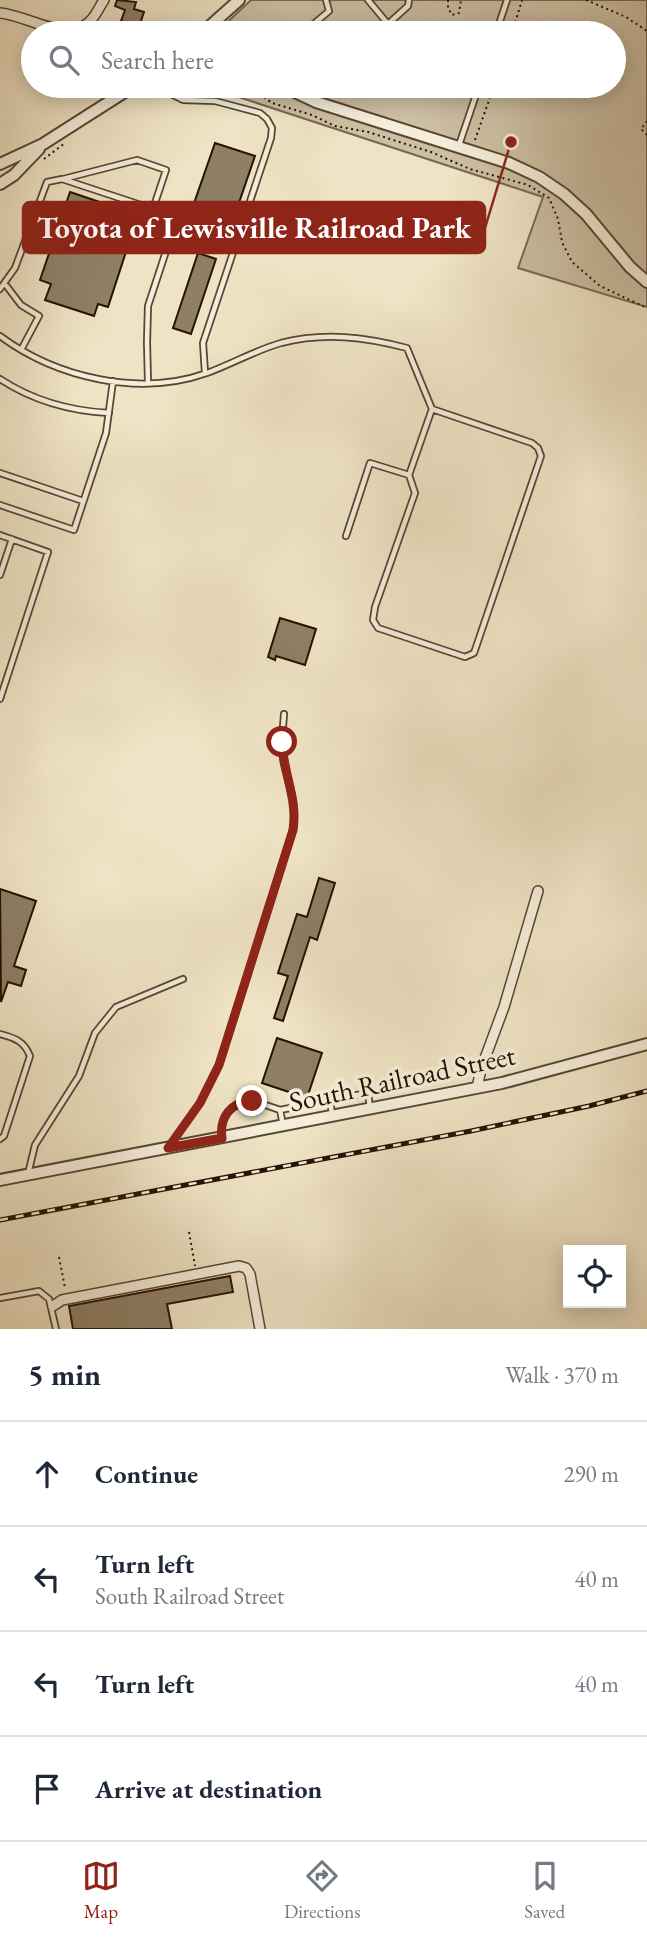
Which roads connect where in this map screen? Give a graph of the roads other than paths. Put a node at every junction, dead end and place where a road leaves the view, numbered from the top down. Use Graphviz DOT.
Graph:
graph roads {
  1 [pos="104,0"];
  2 [pos="239,0"];
  3 [pos="326,0"];
  4 [pos="368,0"];
  5 [pos="410,0"];
  6 [pos="507,0"];
  7 [pos="0,13"];
  8 [pos="34,21"];
  9 [pos="91,21"];
  10 [pos="216,21"];
  11 [pos="317,21"];
  12 [pos="386,21"];
  13 [pos="391,21"];
  14 [pos="500,21"];
  15 [pos="115,98"];
  16 [pos="179,98"];
  17 [pos="308,98"];
  18 [pos="475,98"];
  19 [pos="43,144"];
  20 [pos="458,148"];
  21 [pos="0,164"];
  22 [pos="62,179"];
  23 [pos="0,184"];
  24 [pos="153,209"];
  25 [pos="173,230"];
  26 [pos="234,251"];
  27 [pos="647,282"];
  28 [pos="5,284"];
  29 [pos="0,289"];
  30 [pos="0,336"];
  31 [pos="21,350"];
  32 [pos="205,373"];
  33 [pos="0,379"];
  34 [pos="113,381"];
  35 [pos="148,383"];
  36 [pos="432,409"];
  37 [pos="109,413"];
  38 [pos="0,473"];
  39 [pos="409,475"];
  40 [pos="83,501"];
  41 [pos="0,505"];
  42 [pos="0,535"];
  43 [pos="346,536"];
  44 [pos="12,539"];
  45 [pos="0,575"];
  46 [pos="0,699"];
  47 [pos="284,714"];
  48 [pos="538,891"];
  49 [pos="183,979"];
  50 [pos="0,1034"];
  51 [pos="647,1044"];
  52 [pos="477,1088"];
  53 [pos="330,1100"];
  54 [pos="370,1109"];
  55 [pos="280,1110"];
  56 [pos="333,1117"];
  57 [pos="283,1126"];
  58 [pos="222,1138"];
  59 [pos="0,1139"];
  60 [pos="168,1148"];
  61 [pos="27,1175"];
  62 [pos="0,1180"];
  63 [pos="0,1298"];
  64 [pos="53,1306"];
  65 [pos="57,1329"];
  66 [pos="260,1329"];
  1 -- 9 [label="street"];
  2 -- 10 [label="street"];
  3 -- 11 [label="lane"];
  4 -- 12 [label="lane"];
  5 -- 13 [label="lane"];
  6 -- 14 [label="lane"];
  7 -- 8 [label="street"];
  15 -- 19 [label="street"];
  16 -- 26 [label="lane"];
  17 -- 20 [label="street"];
  18 -- 20 [label="lane"];
  19 -- 21 [label="street"];
  19 -- 23 [label="street"];
  20 -- 27 [label="street"];
  22 -- 24 [label="lane"];
  22 -- 24 [label="lane"];
  22 -- 28 [label="lane"];
  24 -- 25 [label="lane"];
  25 -- 26 [label="lane"];
  25 -- 35 [label="lane"];
  26 -- 32 [label="lane"];
  28 -- 29 [label="lane"];
  28 -- 31 [label="lane"];
  30 -- 31 [label="lane"];
  31 -- 34 [label="lane"];
  32 -- 35 [label="lane"];
  32 -- 36 [label="lane"];
  33 -- 37 [label="lane"];
  34 -- 35 [label="lane"];
  34 -- 37 [label="lane"];
  36 -- 39 [label="lane"];
  36 -- 39 [label="lane"];
  37 -- 40 [label="lane"];
  38 -- 40 [label="lane"];
  39 -- 43 [label="lane"];
  40 -- 41 [label="lane"];
  42 -- 44 [label="lane"];
  44 -- 45 [label="lane"];
  44 -- 46 [label="lane"];
  47 -- 60 [label="lane"];
  48 -- 52 [label="street"];
  49 -- 61 [label="lane"];
  50 -- 59 [label="lane"];
  51 -- 52 [label="street, South Railroad Street"];
  52 -- 54 [label="street, South Railroad Street"];
  53 -- 54 [label="lane"];
  53 -- 55 [label="lane"];
  53 -- 56 [label="lane"];
  54 -- 56 [label="street, South Railroad Street"];
  55 -- 57 [label="lane"];
  55 -- 58 [label="lane"];
  56 -- 57 [label="street, South Railroad Street"];
  57 -- 58 [label="street, South Railroad Street"];
  58 -- 60 [label="street, South Railroad Street"];
  60 -- 61 [label="street, South Railroad Street"];
  61 -- 62 [label="street, South Railroad Street"];
  63 -- 64 [label="lane"];
  64 -- 65 [label="lane"];
  64 -- 66 [label="street"];
}
